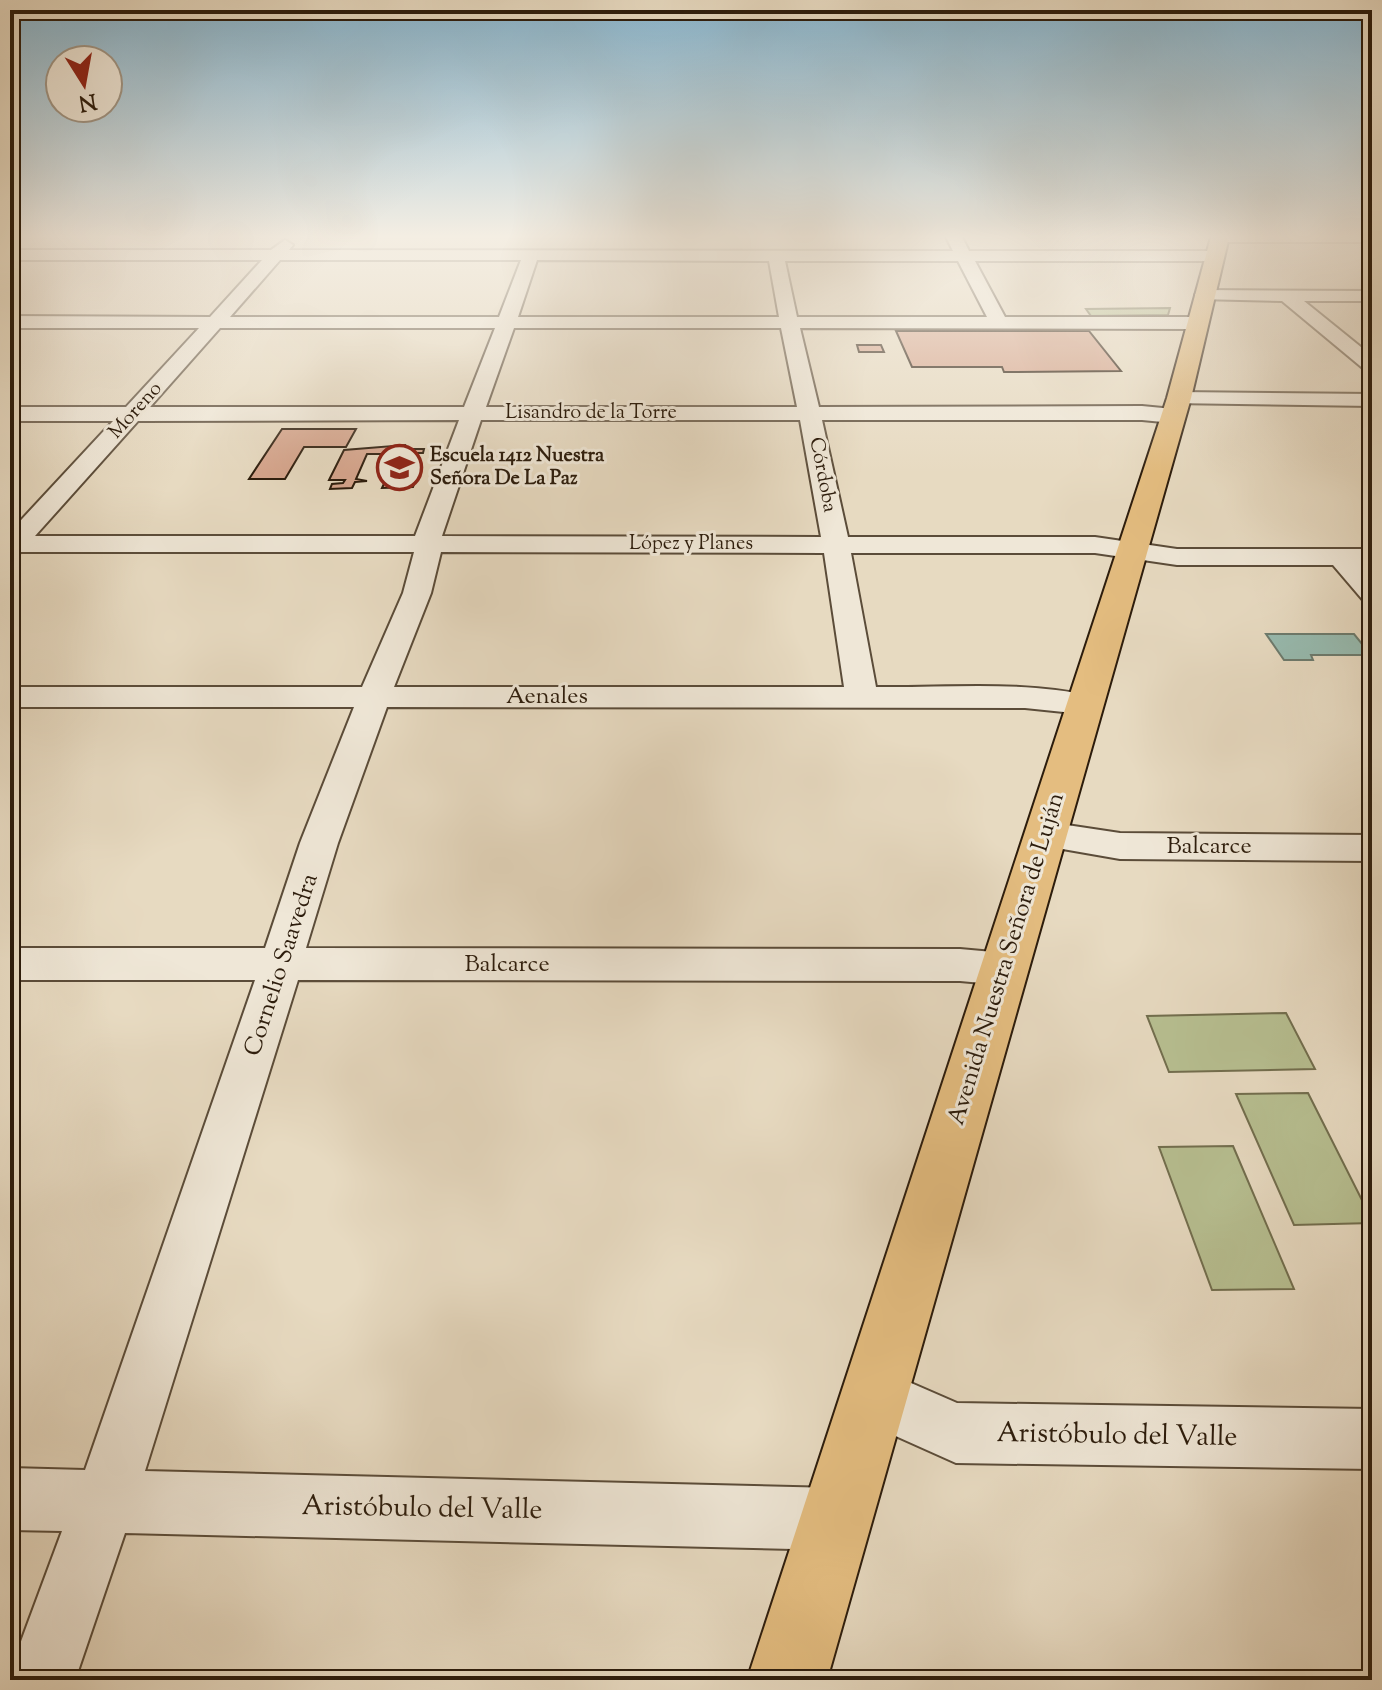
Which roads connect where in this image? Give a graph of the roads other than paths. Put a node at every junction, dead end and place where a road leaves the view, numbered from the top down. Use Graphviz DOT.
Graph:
graph roads {
  1 [pos="221,316"];
  2 [pos="509,316"];
  3 [pos="786,316"];
  4 [pos="995,316"];
  5 [pos="1020,316"];
  6 [pos="1200,316"];
  7 [pos="1311,316"];
  8 [pos="507,321"];
  9 [pos="787,321"];
  10 [pos="998,321"];
  11 [pos="10,322"];
  12 [pos="216,322"];
  13 [pos="1372,366"];
  14 [pos="1372,400"];
  15 [pos="1176,407"];
  16 [pos="475,412"];
  17 [pos="10,414"];
  18 [pos="134,414"];
  19 [pos="810,414"];
  20 [pos="429,544"];
  21 [pos="836,544"];
  22 [pos="11,546"];
  23 [pos="1132,551"];
  24 [pos="1341,557"];
  25 [pos="1372,557"];
  26 [pos="1372,593"];
  27 [pos="10,697"];
  28 [pos="374,697"];
  29 [pos="862,697"];
  30 [pos="1083,704"];
  31 [pos="1047,835"];
  32 [pos="1372,848"];
  33 [pos="10,964"];
  34 [pos="281,965"];
  35 [pos="1004,969"];
  36 [pos="872,1395"];
  37 [pos="1372,1439"];
  38 [pos="10,1499"];
  39 [pos="105,1500"];
  40 [pos="835,1519"];
  41 [pos="41,1680"];
  42 [pos="787,1680"];
  1 -- 12 [label="street, Moreno"];
  2 -- 8 [label="street, Cornelio Saavedra"];
  3 -- 9 [label="street, Córdoba"];
  4 -- 10 [label="street"];
  5 -- 10 [label="street"];
  6 -- 15 [label="main road, Avenida Nuestra Señora de Luján"];
  7 -- 13 [label="street"];
  8 -- 9 [label="street"];
  8 -- 12 [label="street"];
  8 -- 16 [label="street, Cornelio Saavedra"];
  9 -- 10 [label="street"];
  9 -- 19 [label="street, Córdoba"];
  11 -- 12 [label="street"];
  12 -- 18 [label="street, Moreno"];
  14 -- 15 [label="street, Lisandro de la Torre"];
  15 -- 19 [label="street, Lisandro de la Torre"];
  15 -- 23 [label="main road, Avenida Nuestra Señora de Luján"];
  16 -- 18 [label="street, Lisandro de la Torre"];
  16 -- 19 [label="street, Lisandro de la Torre"];
  16 -- 20 [label="street, Cornelio Saavedra"];
  17 -- 18 [label="street, Lisandro de la Torre"];
  18 -- 22 [label="street, Moreno"];
  19 -- 21 [label="street, Córdoba"];
  20 -- 21 [label="street, López y Planes"];
  20 -- 22 [label="street, López y Planes"];
  20 -- 28 [label="street, Cornelio Saavedra"];
  21 -- 23 [label="street, López y Planes"];
  21 -- 29 [label="street, Córdoba"];
  23 -- 24 [label="street, López y Planes"];
  23 -- 30 [label="main road, Avenida Nuestra Señora de Luján"];
  24 -- 25 [label="street, López y Planes"];
  24 -- 26 [label="street"];
  27 -- 28 [label="street, Aenales"];
  28 -- 29 [label="street, Aenales"];
  28 -- 34 [label="street, Cornelio Saavedra"];
  29 -- 30 [label="street, Aenales"];
  30 -- 31 [label="main road, Avenida Nuestra Señora de Luján"];
  31 -- 32 [label="street, Balcarce"];
  31 -- 35 [label="main road, Avenida Nuestra Señora de Luján"];
  33 -- 34 [label="street, Balcarce"];
  34 -- 35 [label="street, Balcarce"];
  34 -- 39 [label="street, Cornelio Saavedra"];
  35 -- 36 [label="main road, Avenida Nuestra Señora de Luján"];
  36 -- 37 [label="street, Aristóbulo del Valle"];
  36 -- 40 [label="main road, Avenida Nuestra Señora de Luján"];
  38 -- 39 [label="street, Aristóbulo del Valle"];
  39 -- 40 [label="street, Aristóbulo del Valle"];
  39 -- 41 [label="street, Cornelio Saavedra"];
  40 -- 42 [label="main road, Avenida Nuestra Señora de Luján"];
}
